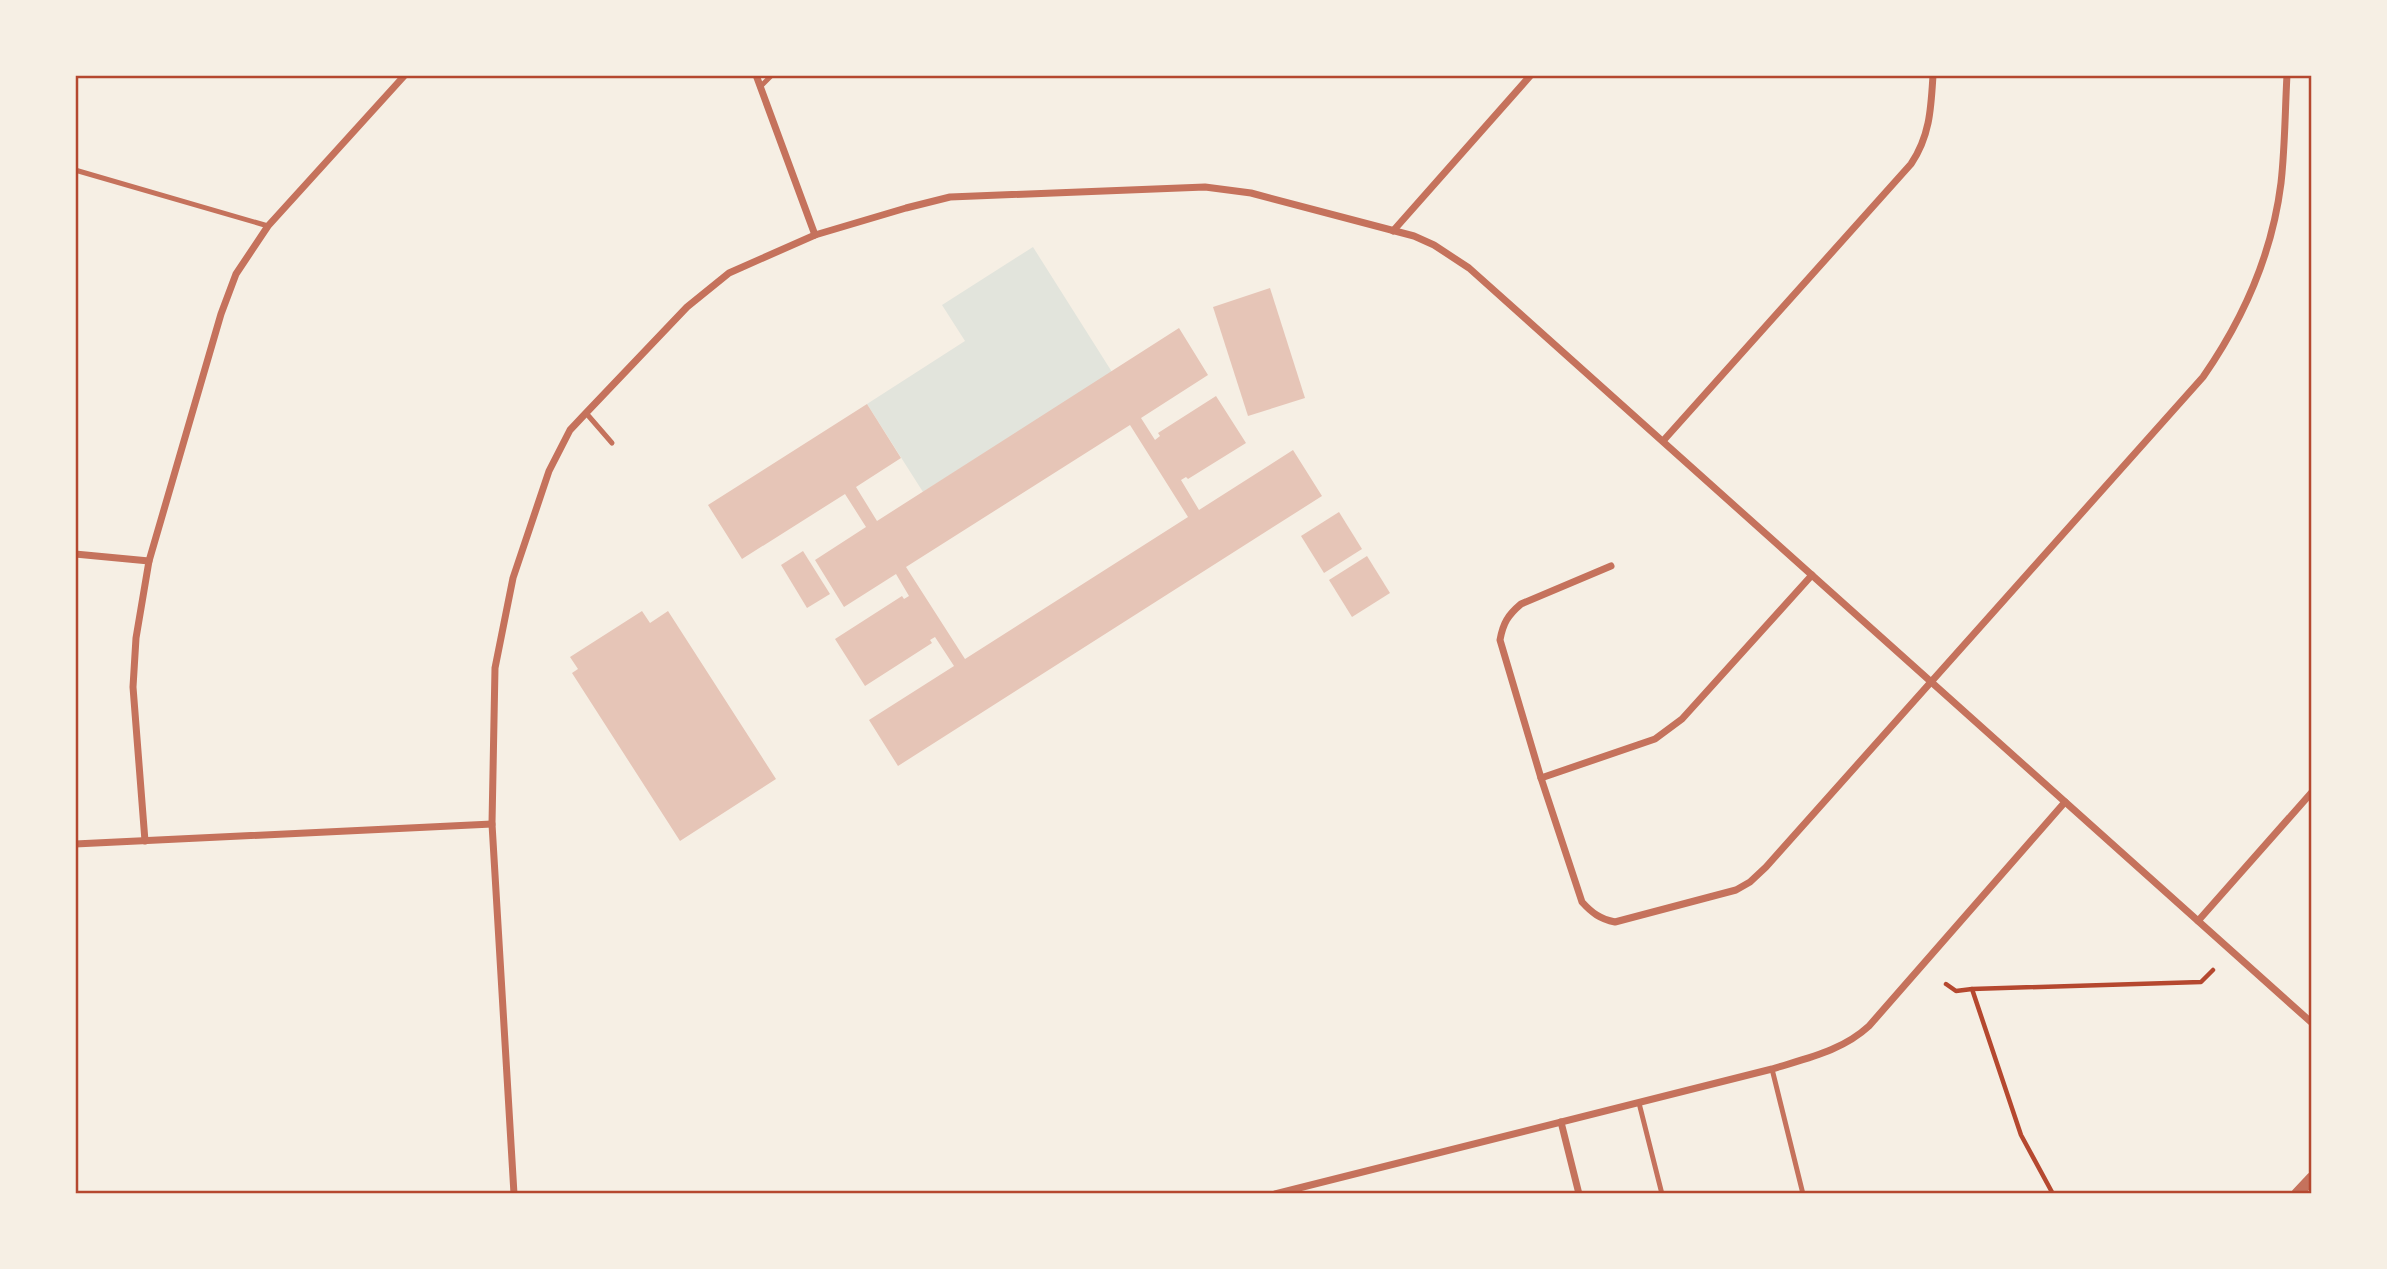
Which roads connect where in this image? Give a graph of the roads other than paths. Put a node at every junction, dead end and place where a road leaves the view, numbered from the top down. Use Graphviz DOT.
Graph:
graph roads {
  1 [pos="405,75"];
  2 [pos="756,75"];
  3 [pos="772,75"];
  4 [pos="1531,75"];
  5 [pos="1933,75"];
  6 [pos="2287,75"];
  7 [pos="761,87"];
  8 [pos="75,170"];
  9 [pos="268,226"];
  10 [pos="1393,231"];
  11 [pos="816,235"];
  12 [pos="586,413"];
  13 [pos="1663,441"];
  14 [pos="612,443"];
  15 [pos="75,554"];
  16 [pos="149,561"];
  17 [pos="1611,566"];
  18 [pos="1812,575"];
  19 [pos="1932,682"];
  20 [pos="1541,778"];
  21 [pos="2312,792"];
  22 [pos="2065,802"];
  23 [pos="492,824"];
  24 [pos="145,841"];
  25 [pos="75,844"];
  26 [pos="2198,921"];
  27 [pos="2312,1023"];
  28 [pos="1772,1069"];
  29 [pos="1639,1103"];
  30 [pos="1561,1122"];
  31 [pos="2312,1178"];
  32 [pos="514,1194"];
  33 [pos="1275,1194"];
  34 [pos="1579,1194"];
  35 [pos="1662,1194"];
  36 [pos="1803,1194"];
  37 [pos="2298,1194"];
  1 -- 9 [label="street"];
  2 -- 7 [label="street"];
  3 -- 7 [label="lane"];
  4 -- 10 [label="street"];
  5 -- 13 [label="street"];
  6 -- 19 [label="street"];
  7 -- 11 [label="street"];
  8 -- 9 [label="lane"];
  9 -- 16 [label="street"];
  10 -- 11 [label="street"];
  10 -- 13 [label="street"];
  11 -- 12 [label="street"];
  12 -- 14 [label="lane"];
  12 -- 23 [label="street"];
  13 -- 18 [label="street"];
  15 -- 16 [label="street"];
  16 -- 24 [label="street"];
  17 -- 20 [label="street"];
  18 -- 19 [label="street"];
  18 -- 20 [label="street"];
  19 -- 20 [label="street"];
  19 -- 22 [label="street"];
  21 -- 26 [label="street"];
  22 -- 26 [label="street"];
  22 -- 28 [label="street"];
  23 -- 24 [label="street"];
  23 -- 32 [label="street"];
  24 -- 25 [label="street"];
  26 -- 27 [label="street"];
  28 -- 29 [label="street"];
  28 -- 36 [label="lane"];
  29 -- 30 [label="street"];
  29 -- 35 [label="lane"];
  30 -- 33 [label="street"];
  30 -- 34 [label="street"];
  31 -- 37 [label="street"];
}
